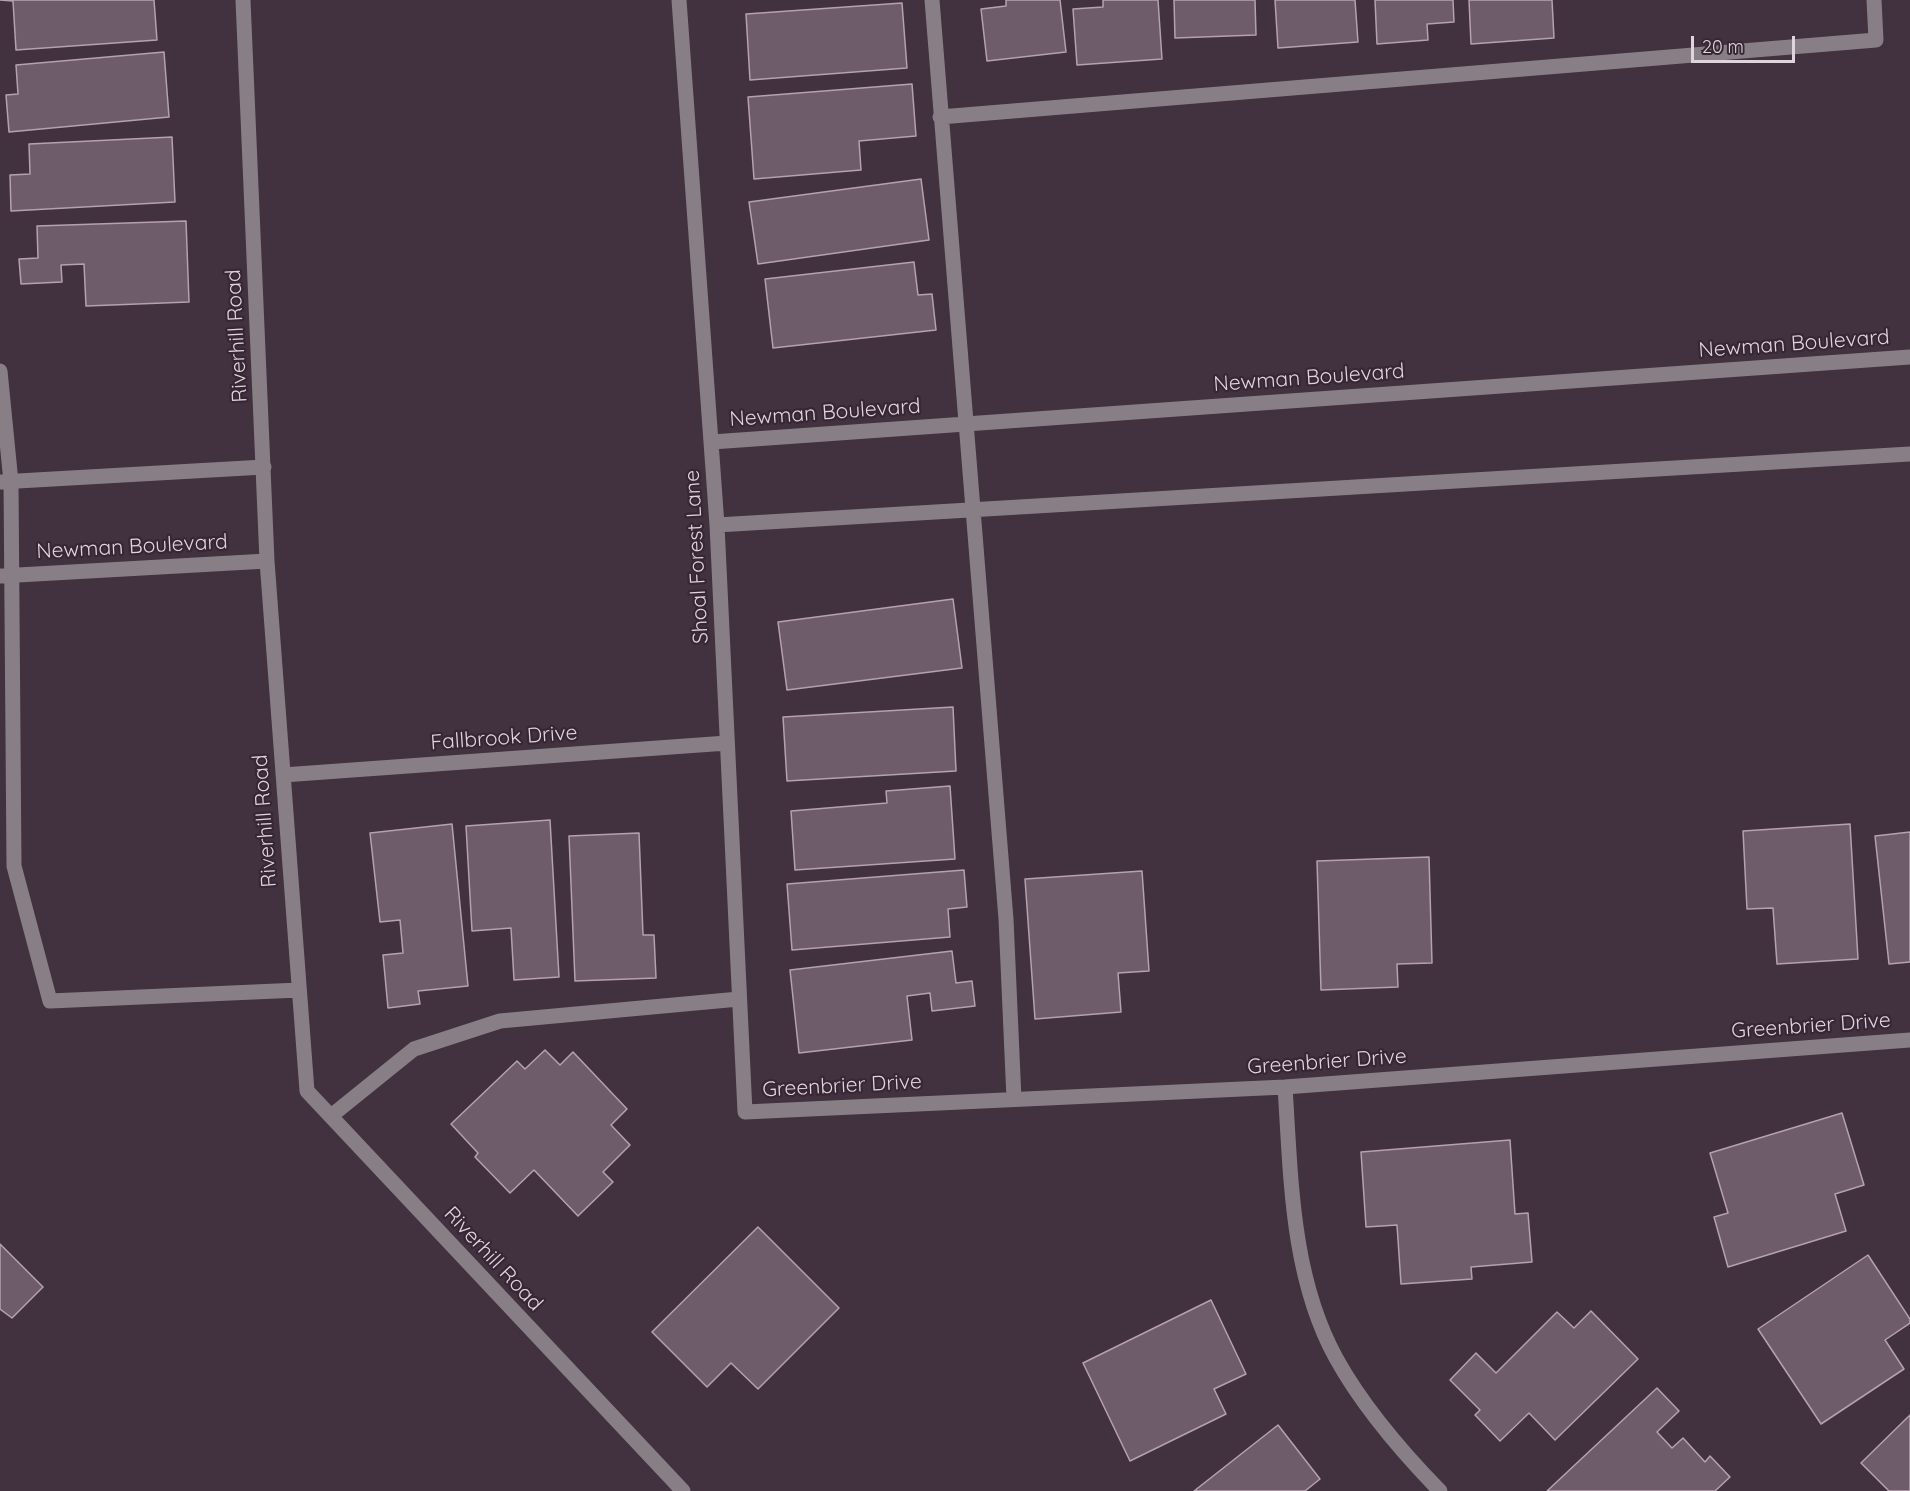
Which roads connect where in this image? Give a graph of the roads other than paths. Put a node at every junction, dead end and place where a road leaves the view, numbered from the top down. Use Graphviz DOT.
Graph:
graph roads {
  1 [pos="243,0"];
  2 [pos="679,0"];
  3 [pos="932,0"];
  4 [pos="1874,0"];
  5 [pos="940,117"];
  6 [pos="1910,357"];
  7 [pos="0,371"];
  8 [pos="964,424"];
  9 [pos="712,442"];
  10 [pos="1910,454"];
  11 [pos="264,467"];
  12 [pos="6,482"];
  13 [pos="971,509"];
  14 [pos="717,525"];
  15 [pos="267,561"];
  16 [pos="5,575"];
  17 [pos="727,743"];
  18 [pos="283,775"];
  19 [pos="299,990"];
  20 [pos="740,999"];
  21 [pos="1910,1040"];
  22 [pos="1285,1087"];
  23 [pos="1014,1099"];
  24 [pos="745,1112"];
  25 [pos="331,1116"];
  26 [pos="682,1491"];
  27 [pos="1440,1491"];
  1 -- 11 [label="street, Riverhill Road"];
  2 -- 9 [label="street, Shoal Forest Lane"];
  3 -- 5 [label="street"];
  4 -- 5 [label="street"];
  5 -- 8 [label="street"];
  6 -- 8 [label="street, Newman Boulevard"];
  7 -- 12 [label="street"];
  8 -- 9 [label="street, Newman Boulevard"];
  8 -- 13 [label="street"];
  9 -- 14 [label="street, Shoal Forest Lane"];
  10 -- 13 [label="street"];
  11 -- 12 [label="street"];
  11 -- 15 [label="street, Riverhill Road"];
  12 -- 16 [label="street"];
  13 -- 14 [label="street"];
  13 -- 23 [label="street"];
  14 -- 17 [label="street, Shoal Forest Lane"];
  15 -- 16 [label="street, Newman Boulevard"];
  15 -- 18 [label="street, Riverhill Road"];
  16 -- 19 [label="street"];
  17 -- 18 [label="street, Fallbrook Drive"];
  17 -- 20 [label="street, Shoal Forest Lane"];
  18 -- 19 [label="street, Riverhill Road"];
  19 -- 25 [label="street, Riverhill Road"];
  20 -- 24 [label="street, Shoal Forest Lane"];
  20 -- 25 [label="street"];
  21 -- 22 [label="street, Greenbrier Drive"];
  22 -- 23 [label="street, Greenbrier Drive"];
  22 -- 27 [label="street"];
  23 -- 24 [label="street, Greenbrier Drive"];
  25 -- 26 [label="street, Riverhill Road"];
}
